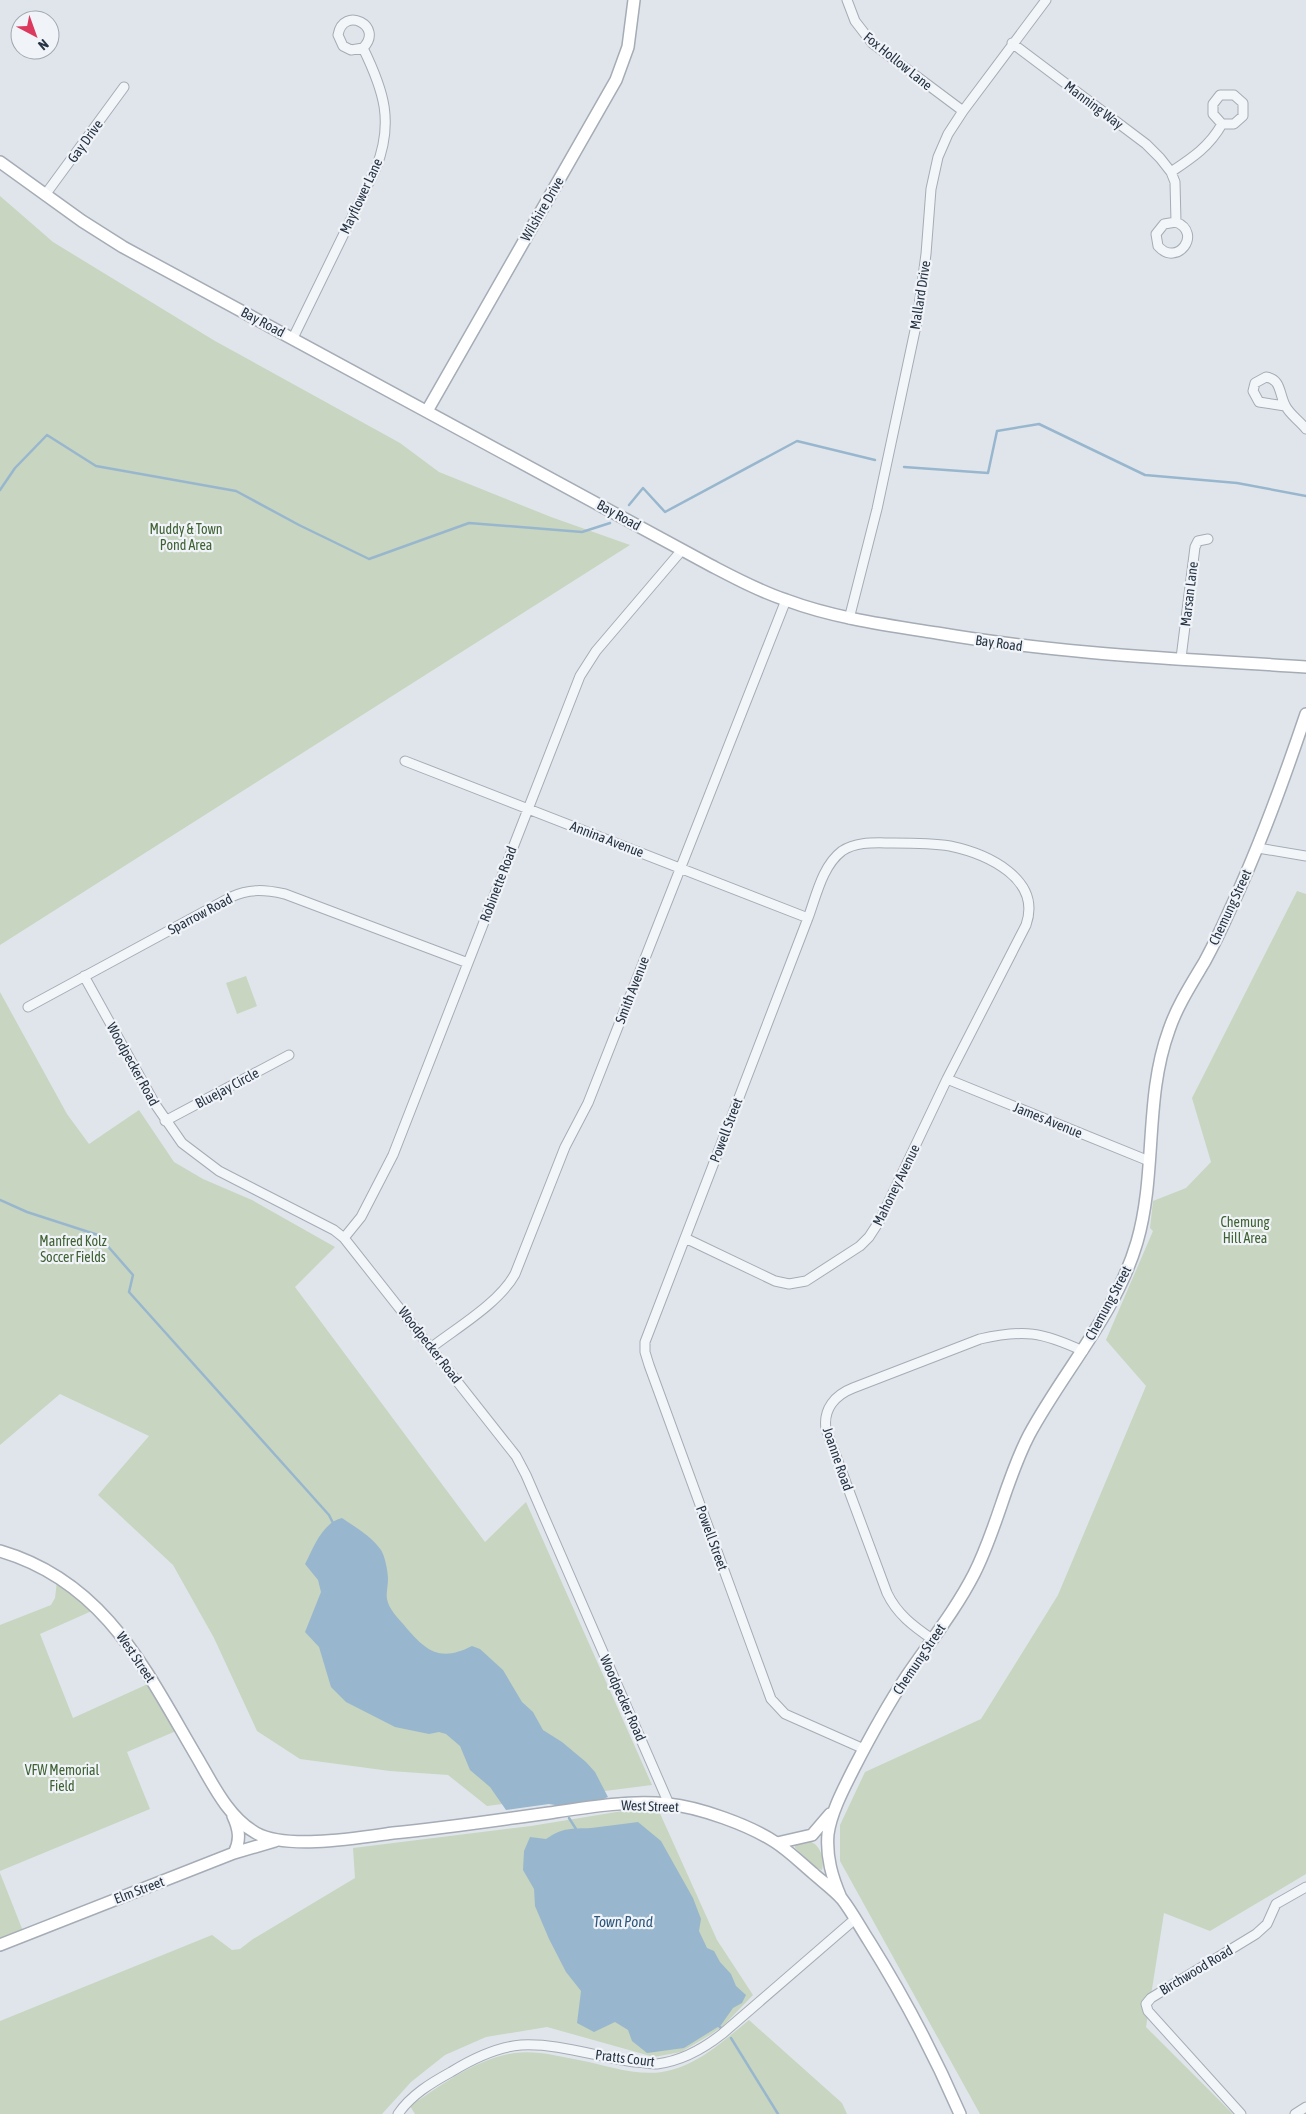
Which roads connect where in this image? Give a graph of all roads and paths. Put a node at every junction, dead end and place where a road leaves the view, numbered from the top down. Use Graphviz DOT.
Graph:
graph roads {
  1 [pos="634,0"];
  2 [pos="847,0"];
  3 [pos="1046,0"];
  4 [pos="1012,43"];
  5 [pos="363,48"];
  6 [pos="124,87"];
  7 [pos="963,111"];
  8 [pos="1222,124"];
  9 [pos="0,162"];
  10 [pos="1171,172"];
  11 [pos="45,195"];
  12 [pos="1176,222"];
  13 [pos="292,338"];
  14 [pos="1285,406"];
  15 [pos="427,411"];
  16 [pos="1306,430"];
  17 [pos="1208,539"];
  18 [pos="682,550"];
  19 [pos="786,600"];
  20 [pos="849,618"];
  21 [pos="1181,658"];
  22 [pos="1306,667"];
  23 [pos="1306,714"];
  24 [pos="406,762"];
  25 [pos="527,809"];
  26 [pos="1258,848"];
  27 [pos="1306,856"];
  28 [pos="680,868"];
  29 [pos="808,918"];
  30 [pos="468,963"];
  31 [pos="84,976"];
  32 [pos="28,1007"];
  33 [pos="289,1055"];
  34 [pos="946,1080"];
  35 [pos="165,1121"];
  36 [pos="1149,1162"];
  37 [pos="344,1238"];
  38 [pos="685,1238"];
  39 [pos="432,1347"];
  40 [pos="1083,1351"];
  41 [pos="0,1551"];
  42 [pos="932,1639"];
  43 [pos="864,1749"];
  44 [pos="839,1800"];
  45 [pos="669,1804"];
  46 [pos="230,1807"];
  47 [pos="280,1841"];
  48 [pos="777,1843"];
  49 [pos="234,1853"];
  50 [pos="1306,1887"];
  51 [pos="841,1898"];
  52 [pos="855,1919"];
  53 [pos="0,1945"];
  54 [pos="1306,2107"];
  55 [pos="398,2114"];
  56 [pos="960,2114"];
  57 [pos="1242,2114"];
  58 [pos="1295,2114"];
  1 -- 15 [label="street, Wilshire Drive"];
  2 -- 7 [label="street, Fox Hollow Lane"];
  3 -- 4 [label="street, Mallard Drive"];
  4 -- 7 [label="street, Mallard Drive"];
  4 -- 10 [label="street, Manning Way"];
  5 -- 13 [label="street, Mayflower Lane"];
  6 -- 11 [label="street, Gay Drive"];
  7 -- 20 [label="street, Mallard Drive"];
  8 -- 10 [label="street"];
  9 -- 11 [label="street, Bay Road"];
  10 -- 12 [label="street"];
  11 -- 13 [label="street, Bay Road"];
  13 -- 15 [label="street, Bay Road"];
  14 -- 16 [label="street"];
  15 -- 18 [label="street, Bay Road"];
  17 -- 21 [label="street, Marsan Lane"];
  18 -- 19 [label="street, Bay Road"];
  18 -- 25 [label="street, Robinette Road"];
  19 -- 20 [label="street, Bay Road"];
  19 -- 28 [label="street, Smith Avenue"];
  20 -- 21 [label="street, Bay Road"];
  21 -- 22 [label="street, Bay Road"];
  23 -- 26 [label="street, Chemung Street"];
  24 -- 25 [label="street, Annina Avenue"];
  25 -- 28 [label="street, Annina Avenue"];
  25 -- 30 [label="street, Robinette Road"];
  26 -- 27 [label="street"];
  26 -- 36 [label="street, Chemung Street"];
  28 -- 29 [label="street, Annina Avenue"];
  28 -- 39 [label="street, Smith Avenue"];
  29 -- 34 [label="street, Powell Street"];
  29 -- 38 [label="street, Powell Street"];
  30 -- 31 [label="street, Sparrow Road"];
  30 -- 37 [label="street, Robinette Road"];
  31 -- 32 [label="street, Sparrow Road"];
  31 -- 35 [label="street, Woodpecker Road"];
  33 -- 35 [label="street, Bluejay Circle"];
  34 -- 36 [label="street, James Avenue"];
  34 -- 38 [label="street, Mahoney Avenue"];
  35 -- 37 [label="street, Woodpecker Road"];
  36 -- 40 [label="street, Chemung Street"];
  37 -- 39 [label="street, Woodpecker Road"];
  38 -- 43 [label="street, Powell Street"];
  39 -- 45 [label="street, Woodpecker Road"];
  40 -- 42 [label="street, Chemung Street"];
  40 -- 42 [label="street, Joanne Road"];
  41 -- 46 [label="street, West Street"];
  42 -- 43 [label="street, Chemung Street"];
  43 -- 44 [label="street, Chemung Street"];
  44 -- 48 [label="street, Chemung Street"];
  44 -- 51 [label="street, Chemung Street"];
  45 -- 47 [label="street, West Street"];
  45 -- 48 [label="street, West Street"];
  46 -- 47 [label="street, West Street"];
  46 -- 49 [label="street, West Street"];
  47 -- 49 [label="street, Elm Street"];
  48 -- 51 [label="street, West Street"];
  49 -- 53 [label="street, Elm Street"];
  50 -- 57 [label="street, Birchwood Road"];
  51 -- 52 [label="street, West Street"];
  52 -- 55 [label="street, Pratts Court"];
  52 -- 56 [label="street, West Street"];
  54 -- 58 [label="street"];
}
